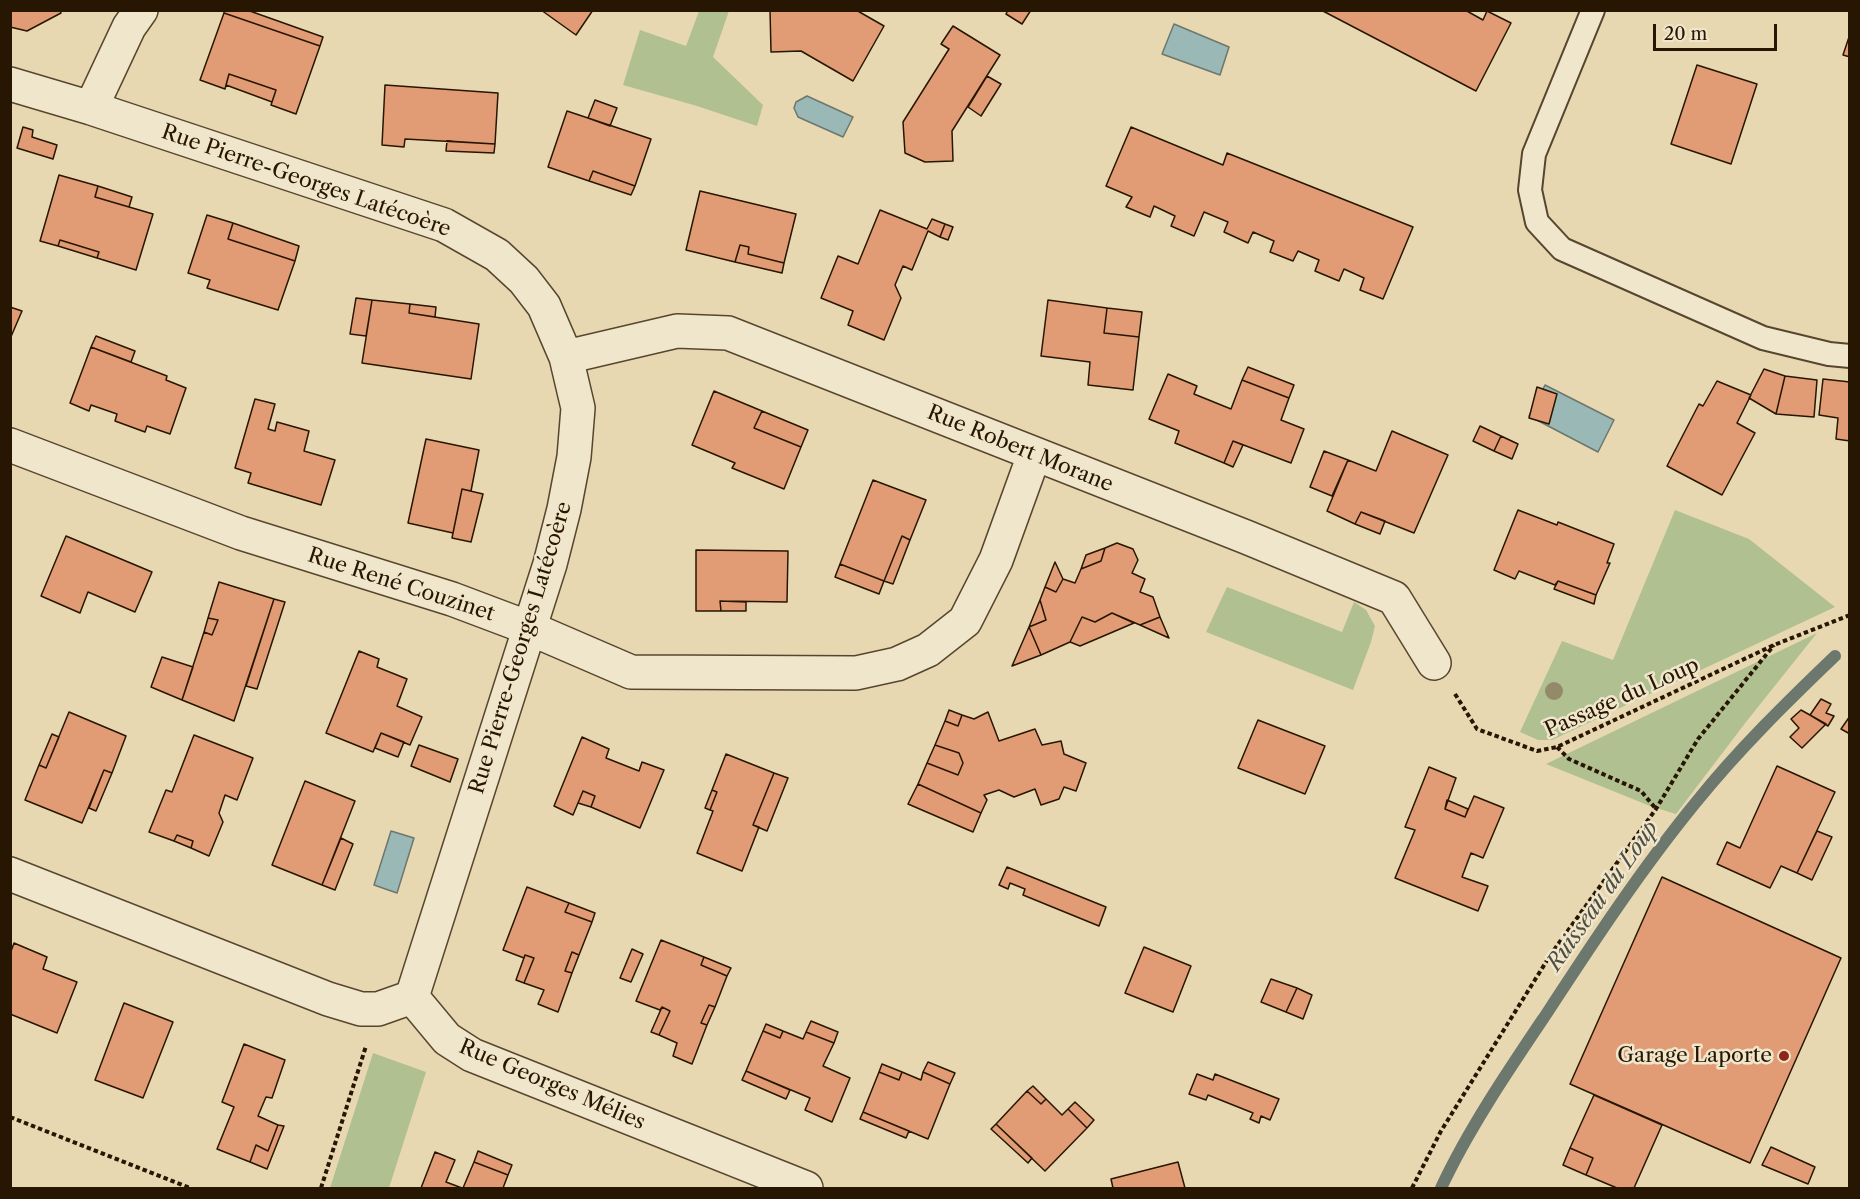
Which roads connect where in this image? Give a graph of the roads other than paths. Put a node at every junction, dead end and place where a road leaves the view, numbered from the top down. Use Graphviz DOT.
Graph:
graph roads {
  1 [pos="141,10"];
  2 [pos="1593,10"];
  3 [pos="10,84"];
  4 [pos="91,108"];
  5 [pos="1850,356"];
  6 [pos="566,357"];
  7 [pos="10,445"];
  8 [pos="1034,455"];
  9 [pos="530,628"];
  10 [pos="1434,663"];
  11 [pos="10,874"];
  12 [pos="412,997"];
  13 [pos="806,1188"];
  1 -- 4 [label="street"];
  2 -- 5 [label="lane"];
  3 -- 4 [label="street, Rue Pierre-Georges Latécoère"];
  4 -- 6 [label="street, Rue Pierre-Georges Latécoère"];
  6 -- 8 [label="street, Rue Robert Morane"];
  6 -- 9 [label="street, Rue Pierre-Georges Latécoère"];
  7 -- 9 [label="street, Rue René Couzinet"];
  8 -- 9 [label="street, Rue René Couzinet"];
  8 -- 10 [label="street, Rue Robert Morane"];
  9 -- 12 [label="street, Rue Pierre-Georges Latécoère"];
  11 -- 12 [label="street"];
  12 -- 13 [label="street, Rue Georges Mélies"];
}
